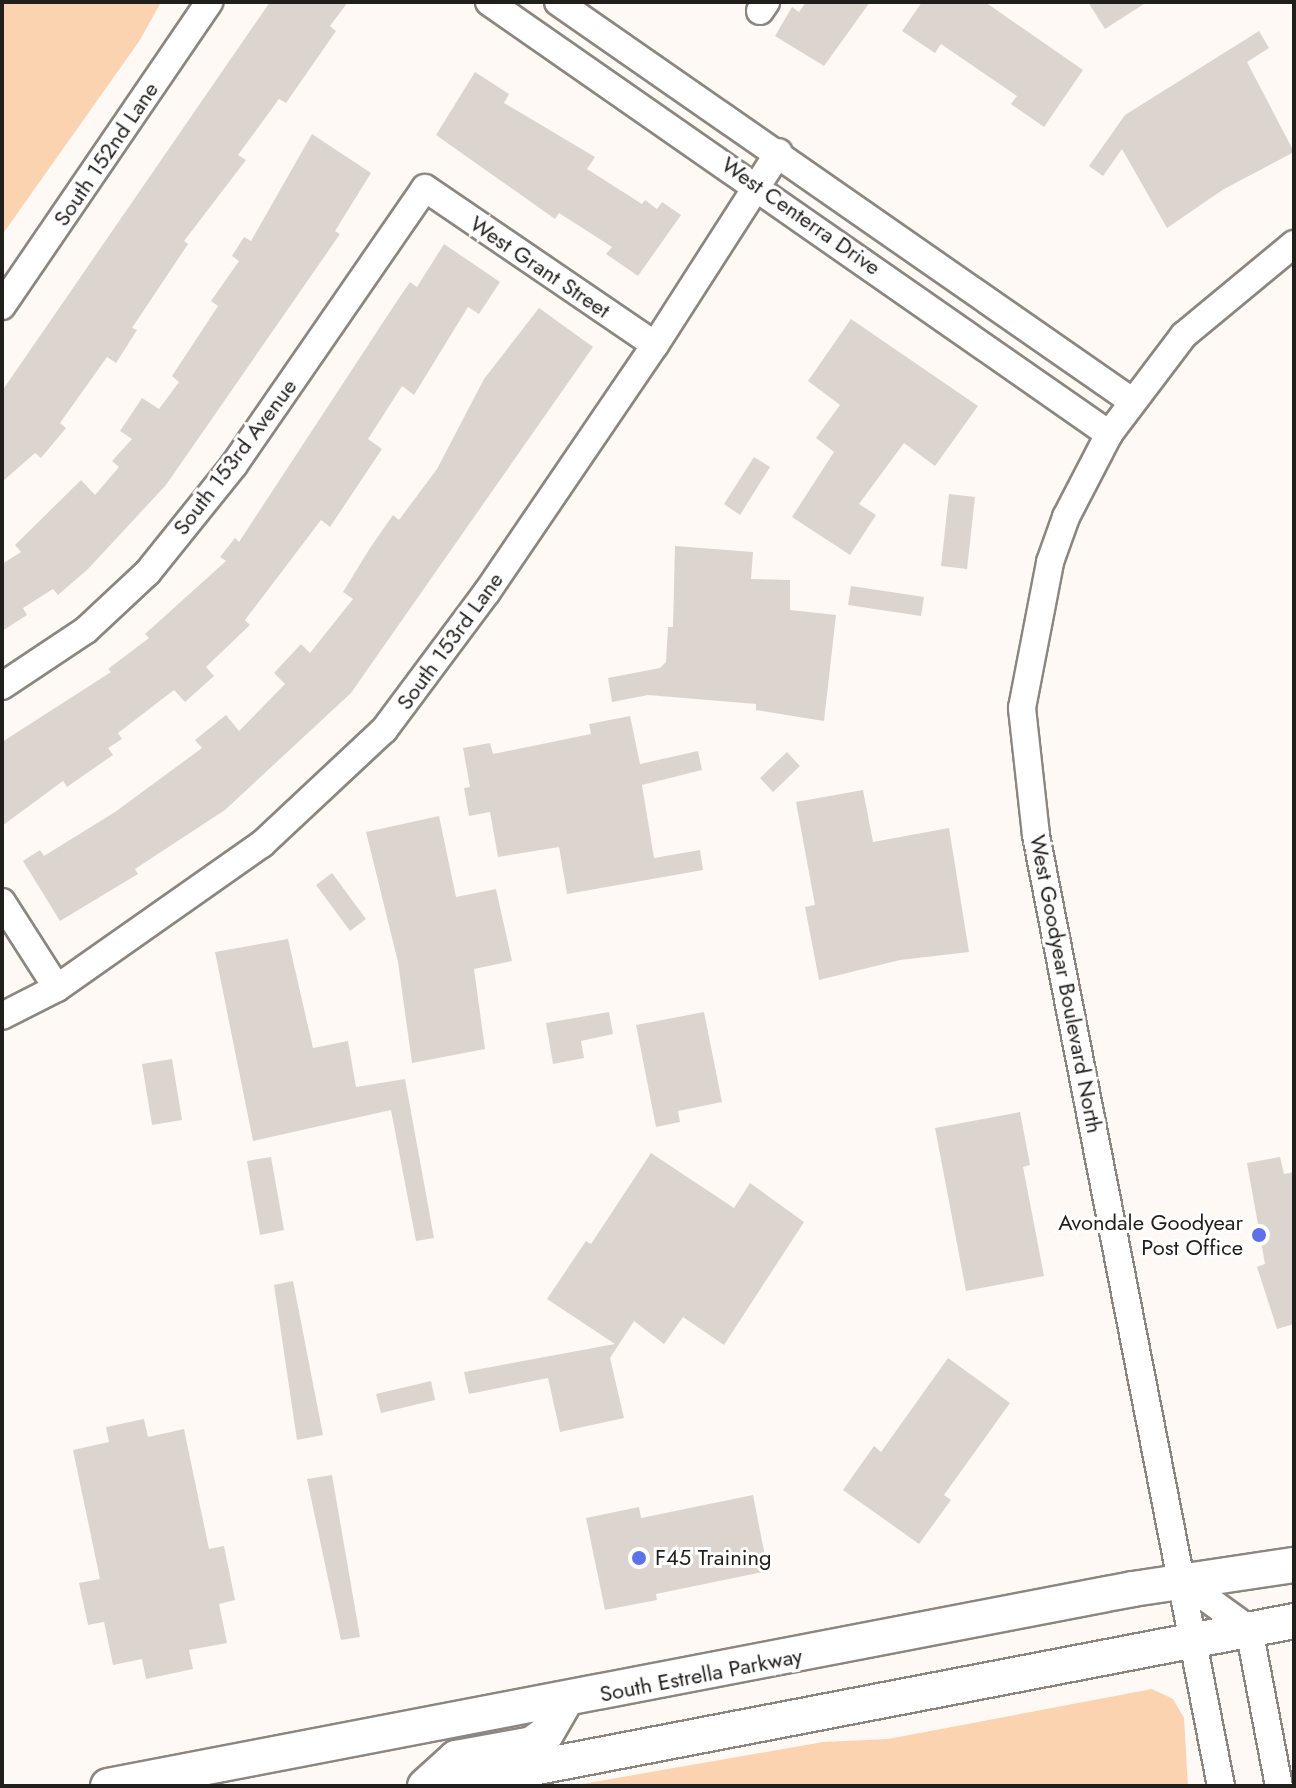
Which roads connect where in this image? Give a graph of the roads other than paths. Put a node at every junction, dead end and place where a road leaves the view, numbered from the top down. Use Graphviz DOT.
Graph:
graph roads {
  1 [pos="209,2"];
  2 [pos="489,2"];
  3 [pos="566,4"];
  4 [pos="547,40"];
  5 [pos="779,152"];
  6 [pos="757,185"];
  7 [pos="425,188"];
  8 [pos="1294,244"];
  9 [pos="2,306"];
  10 [pos="655,345"];
  11 [pos="1133,402"];
  12 [pos="1109,434"];
  13 [pos="2,686"];
  14 [pos="2,902"];
  15 [pos="57,988"];
  16 [pos="2,1016"];
  17 [pos="1294,1565"];
  18 [pos="1184,1582"];
  19 [pos="1294,1621"];
  20 [pos="1249,1629"];
  21 [pos="1194,1640"];
  22 [pos="566,1700"];
  23 [pos="108,1786"];
  24 [pos="425,1786"];
  25 [pos="439,1786"];
  26 [pos="1221,1786"];
  27 [pos="1279,1786"];
  1 -- 9 [label="street, South 152nd Lane"];
  2 -- 4 [label="street, West Centerra Drive"];
  3 -- 4 [label="street"];
  3 -- 5 [label="street, West Centerra Drive"];
  4 -- 6 [label="street, West Centerra Drive"];
  5 -- 6 [label="street, South 153rd Lane"];
  5 -- 11 [label="street, West Centerra Drive"];
  6 -- 10 [label="street, South 153rd Lane"];
  6 -- 12 [label="street, West Centerra Drive"];
  7 -- 10 [label="street, West Grant Street"];
  7 -- 13 [label="street, South 153rd Avenue"];
  8 -- 11 [label="street, West Goodyear Boulevard North"];
  10 -- 15 [label="street, South 153rd Lane"];
  11 -- 12 [label="street, West Goodyear Boulevard North"];
  12 -- 18 [label="street, West Goodyear Boulevard North"];
  14 -- 15 [label="street"];
  15 -- 16 [label="street, South 153rd Lane"];
  17 -- 18 [label="main road, South Estrella Parkway"];
  18 -- 20 [label="street"];
  18 -- 21 [label="street, West Goodyear Boulevard North"];
  18 -- 22 [label="main road, South Estrella Parkway"];
  19 -- 20 [label="main road"];
  20 -- 21 [label="main road"];
  20 -- 27 [label="street"];
  21 -- 25 [label="main road"];
  21 -- 26 [label="street, West Goodyear Boulevard North"];
  22 -- 23 [label="main road, South Estrella Parkway"];
  22 -- 24 [label="main road"];
}
